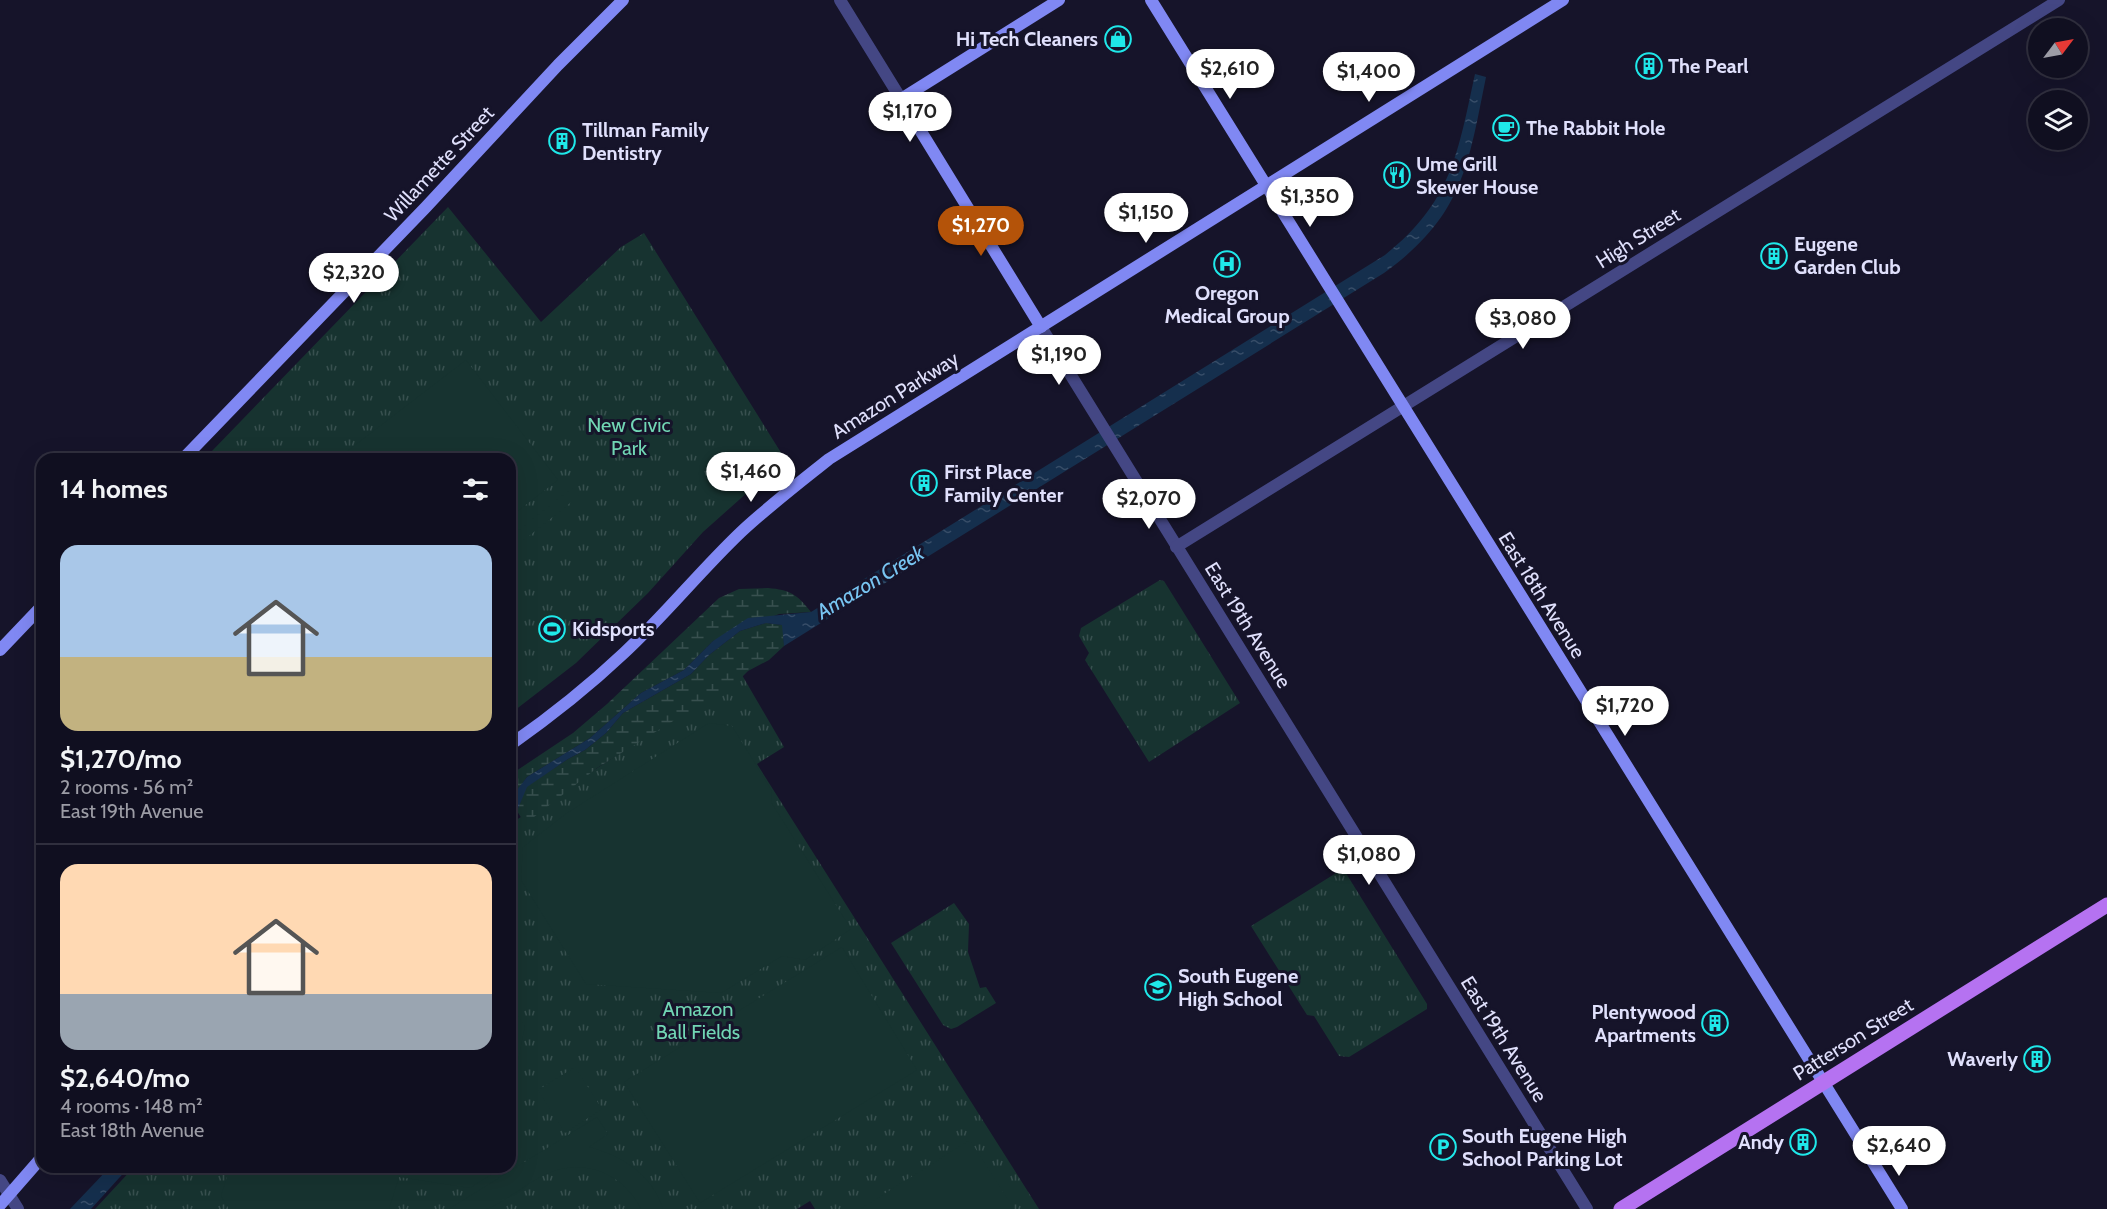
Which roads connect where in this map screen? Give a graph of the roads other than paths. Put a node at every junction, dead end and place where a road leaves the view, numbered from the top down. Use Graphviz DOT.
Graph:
graph roads {
  1 [pos="623,0"];
  2 [pos="840,0"];
  3 [pos="1059,0"];
  4 [pos="1151,0"];
  5 [pos="1563,0"];
  6 [pos="2059,0"];
  7 [pos="901,99"];
  8 [pos="1266,186"];
  9 [pos="1041,327"];
  10 [pos="1402,406"];
  11 [pos="189,453"];
  12 [pos="1176,547"];
  13 [pos="36,612"];
  14 [pos="0,650"];
  15 [pos="516,740"];
  16 [pos="2107,905"];
  17 [pos="1822,1083"];
  18 [pos="36,1164"];
  19 [pos="0,1180"];
  20 [pos="9,1195"];
  21 [pos="0,1205"];
  22 [pos="18,1209"];
  23 [pos="1587,1209"];
  24 [pos="1621,1209"];
  25 [pos="1902,1209"];
  1 -- 11 [label="main road, Willamette Street"];
  2 -- 7 [label="street, East 19th Avenue"];
  3 -- 7 [label="main road"];
  4 -- 8 [label="main road, East 18th Avenue"];
  5 -- 8 [label="main road, Amazon Parkway"];
  6 -- 10 [label="street, High Street"];
  7 -- 9 [label="main road, East 19th Avenue"];
  8 -- 9 [label="main road, Amazon Parkway"];
  8 -- 10 [label="main road, East 18th Avenue"];
  9 -- 12 [label="street, East 19th Avenue"];
  9 -- 15 [label="main road, Amazon Parkway"];
  10 -- 12 [label="street, High Street"];
  10 -- 17 [label="main road, East 18th Avenue"];
  12 -- 23 [label="street, East 19th Avenue"];
  13 -- 14 [label="main road"];
  16 -- 17 [label="main road, Patterson Street"];
  17 -- 24 [label="main road, Patterson Street"];
  17 -- 25 [label="main road, East 18th Avenue"];
  18 -- 20 [label="main road"];
  19 -- 20 [label="street"];
  20 -- 21 [label="main road"];
  20 -- 22 [label="street"];
}
